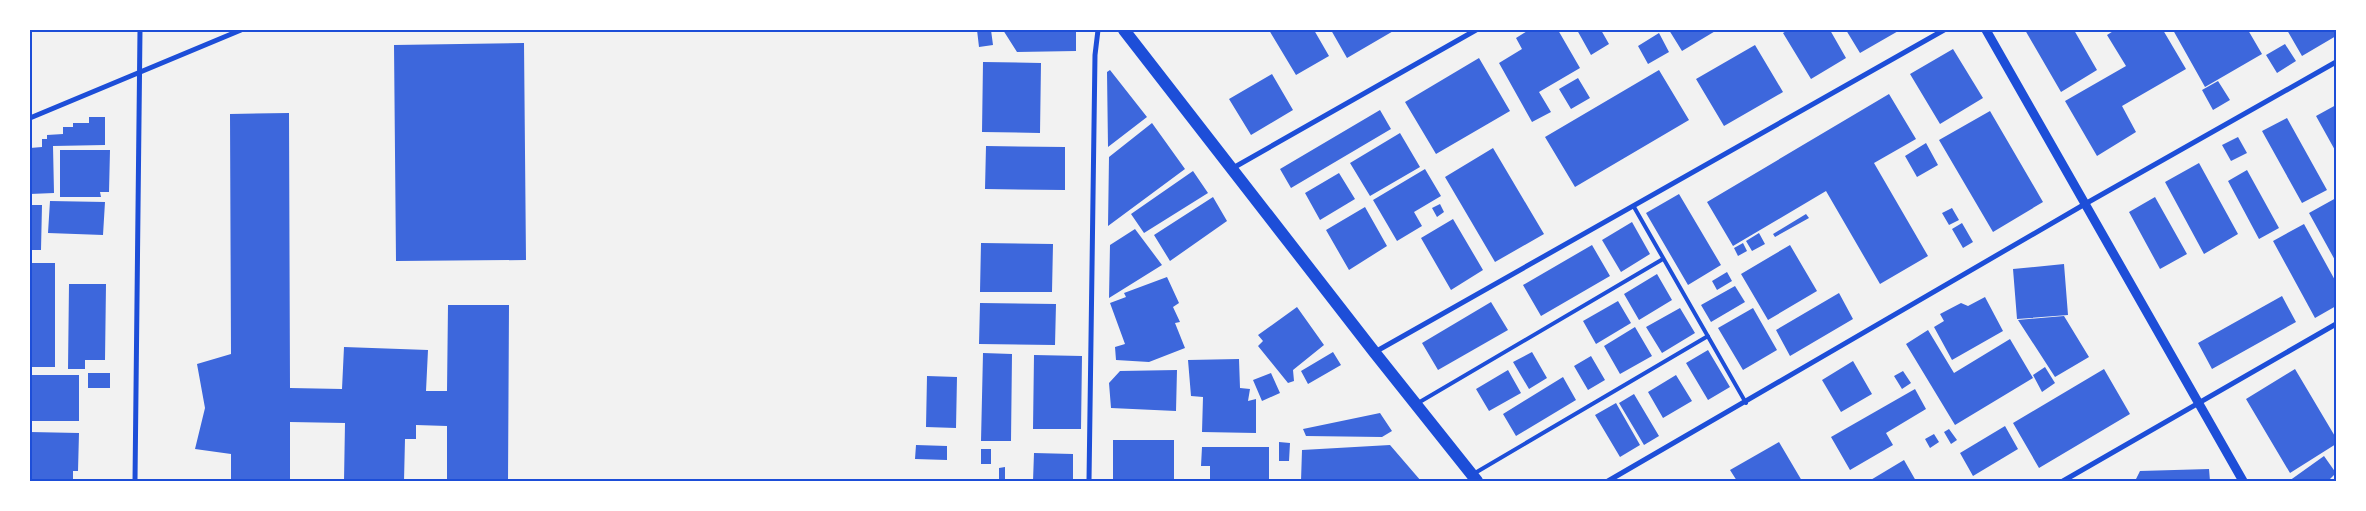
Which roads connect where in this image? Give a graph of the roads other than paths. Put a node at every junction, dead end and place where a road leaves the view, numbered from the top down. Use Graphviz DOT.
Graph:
graph roads {
  1 [pos="140,30"];
  2 [pos="241,30"];
  3 [pos="1098,30"];
  4 [pos="1124,30"];
  5 [pos="1476,30"];
  6 [pos="1944,30"];
  7 [pos="1986,30"];
  8 [pos="2336,62"];
  9 [pos="140,72"];
  10 [pos="30,118"];
  11 [pos="1232,168"];
  12 [pos="2085,204"];
  13 [pos="1634,207"];
  14 [pos="1663,259"];
  15 [pos="2336,324"];
  16 [pos="1708,336"];
  17 [pos="1375,353"];
  18 [pos="1746,403"];
  19 [pos="2198,403"];
  20 [pos="1416,404"];
  21 [pos="1475,478"];
  22 [pos="135,481"];
  23 [pos="1089,481"];
  24 [pos="1608,481"];
  25 [pos="2063,481"];
  26 [pos="2243,481"];
  1 -- 9 [label="street"];
  2 -- 9 [label="street"];
  3 -- 23 [label="street"];
  4 -- 11 [label="main road"];
  5 -- 11 [label="street"];
  6 -- 13 [label="street"];
  7 -- 12 [label="street"];
  8 -- 12 [label="street"];
  9 -- 10 [label="street"];
  9 -- 22 [label="street"];
  11 -- 17 [label="main road"];
  12 -- 18 [label="street"];
  12 -- 19 [label="street"];
  13 -- 14 [label="lane"];
  13 -- 17 [label="street"];
  14 -- 16 [label="lane"];
  14 -- 20 [label="lane"];
  15 -- 19 [label="street"];
  16 -- 18 [label="lane"];
  16 -- 21 [label="lane"];
  17 -- 20 [label="main road"];
  18 -- 24 [label="street"];
  19 -- 25 [label="street"];
  19 -- 26 [label="street"];
  20 -- 21 [label="main road"];
}
